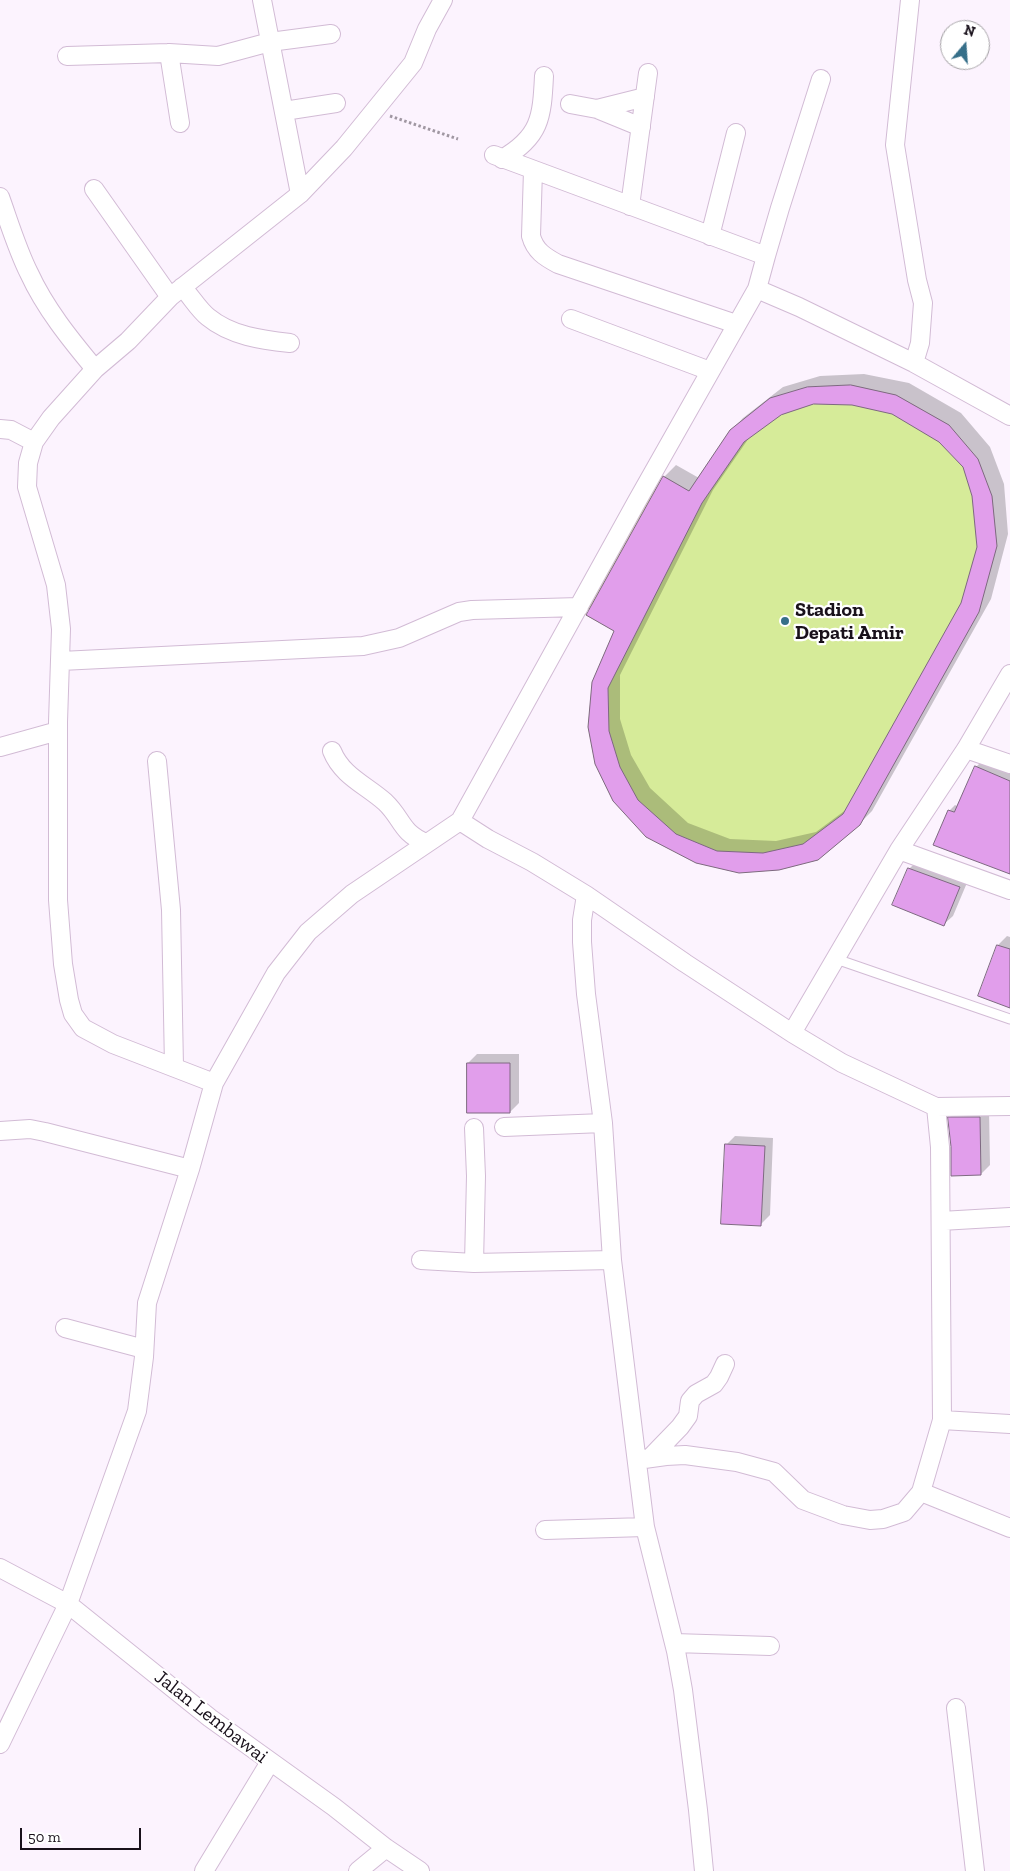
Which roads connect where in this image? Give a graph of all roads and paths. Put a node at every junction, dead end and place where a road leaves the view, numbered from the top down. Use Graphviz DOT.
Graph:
graph roads {
  1 [pos="262,0"];
  2 [pos="443,0"];
  3 [pos="910,0"];
  4 [pos="331,34"];
  5 [pos="270,42"];
  6 [pos="169,52"];
  7 [pos="67,56"];
  8 [pos="648,73"];
  9 [pos="544,76"];
  10 [pos="821,78"];
  11 [pos="645,97"];
  12 [pos="336,102"];
  13 [pos="570,104"];
  14 [pos="597,109"];
  15 [pos="284,111"];
  16 [pos="376,111"];
  17 [pos="180,123"];
  18 [pos="641,127"];
  19 [pos="736,133"];
  20 [pos="458,139"];
  21 [pos="533,170"];
  22 [pos="94,188"];
  23 [pos="300,194"];
  24 [pos="0,197"];
  25 [pos="630,206"];
  26 [pos="710,236"];
  27 [pos="766,256"];
  28 [pos="757,289"];
  29 [pos="176,292"];
  30 [pos="571,319"];
  31 [pos="736,324"];
  32 [pos="290,343"];
  33 [pos="914,364"];
  34 [pos="95,369"];
  35 [pos="710,371"];
  36 [pos="1010,416"];
  37 [pos="0,429"];
  38 [pos="34,442"];
  39 [pos="579,607"];
  40 [pos="61,661"];
  41 [pos="1010,674"];
  42 [pos="58,731"];
  43 [pos="0,747"];
  44 [pos="966,749"];
  45 [pos="332,751"];
  46 [pos="157,761"];
  47 [pos="1010,764"];
  48 [pos="460,821"];
  49 [pos="426,843"];
  50 [pos="899,850"];
  51 [pos="1010,890"];
  52 [pos="586,894"];
  53 [pos="836,958"];
  54 [pos="1010,1019"];
  55 [pos="792,1034"];
  56 [pos="174,1067"];
  57 [pos="214,1083"];
  58 [pos="1010,1106"];
  59 [pos="936,1107"];
  60 [pos="603,1123"];
  61 [pos="504,1126"];
  62 [pos="474,1128"];
  63 [pos="0,1131"];
  64 [pos="190,1169"];
  65 [pos="1010,1217"];
  66 [pos="941,1221"];
  67 [pos="421,1260"];
  68 [pos="612,1260"];
  69 [pos="474,1263"];
  70 [pos="64,1328"];
  71 [pos="144,1349"];
  72 [pos="725,1364"];
  73 [pos="942,1420"];
  74 [pos="1010,1424"];
  75 [pos="643,1459"];
  76 [pos="921,1492"];
  77 [pos="645,1527"];
  78 [pos="1010,1528"];
  79 [pos="544,1530"];
  80 [pos="0,1568"];
  81 [pos="68,1604"];
  82 [pos="674,1643"];
  83 [pos="770,1646"];
  84 [pos="956,1708"];
  85 [pos="5,1723"];
  86 [pos="0,1744"];
  87 [pos="270,1762"];
  88 [pos="386,1848"];
  89 [pos="204,1871"];
  90 [pos="358,1871"];
  91 [pos="420,1871"];
  92 [pos="704,1871"];
  93 [pos="974,1871"];
  1 -- 5 [label="street"];
  2 -- 16 [label="street"];
  3 -- 33 [label="street"];
  4 -- 5 [label="street"];
  5 -- 6 [label="street"];
  5 -- 15 [label="street"];
  6 -- 7 [label="street"];
  6 -- 17 [label="street"];
  8 -- 11 [label="street"];
  9 -- 21 [label="street"];
  10 -- 27 [label="street"];
  11 -- 14 [label="street"];
  11 -- 18 [label="street"];
  12 -- 15 [label="street"];
  13 -- 14 [label="street"];
  14 -- 18 [label="street"];
  15 -- 23 [label="street"];
  16 -- 20 [label="path"];
  16 -- 23 [label="street"];
  18 -- 25 [label="street"];
  19 -- 26 [label="street"];
  21 -- 25 [label="street"];
  21 -- 31 [label="street"];
  22 -- 29 [label="street"];
  23 -- 29 [label="street"];
  24 -- 34 [label="street"];
  25 -- 26 [label="street"];
  26 -- 27 [label="street"];
  27 -- 28 [label="street"];
  28 -- 31 [label="street"];
  28 -- 33 [label="street"];
  29 -- 32 [label="street"];
  29 -- 34 [label="street"];
  30 -- 35 [label="street"];
  31 -- 35 [label="street"];
  33 -- 36 [label="street"];
  34 -- 38 [label="street"];
  35 -- 39 [label="street"];
  37 -- 38 [label="street"];
  38 -- 40 [label="street"];
  39 -- 40 [label="street"];
  39 -- 48 [label="street"];
  40 -- 42 [label="street"];
  41 -- 44 [label="street"];
  42 -- 43 [label="street"];
  42 -- 56 [label="street"];
  44 -- 47 [label="street"];
  44 -- 50 [label="street"];
  45 -- 49 [label="street"];
  46 -- 56 [label="street"];
  48 -- 49 [label="street"];
  48 -- 52 [label="street"];
  49 -- 57 [label="street"];
  50 -- 51 [label="street"];
  50 -- 53 [label="street"];
  52 -- 55 [label="street"];
  52 -- 60 [label="street"];
  53 -- 54 [label="lane"];
  53 -- 55 [label="street"];
  55 -- 59 [label="street"];
  56 -- 57 [label="street"];
  57 -- 64 [label="street"];
  58 -- 59 [label="street"];
  59 -- 66 [label="street"];
  60 -- 61 [label="street"];
  60 -- 68 [label="street"];
  62 -- 69 [label="street"];
  63 -- 64 [label="street"];
  64 -- 71 [label="street"];
  65 -- 66 [label="street"];
  66 -- 73 [label="street"];
  67 -- 69 [label="street"];
  68 -- 69 [label="street"];
  68 -- 75 [label="street"];
  70 -- 71 [label="street"];
  71 -- 81 [label="street"];
  72 -- 75 [label="street"];
  73 -- 74 [label="street"];
  73 -- 76 [label="street"];
  75 -- 76 [label="street"];
  75 -- 77 [label="street"];
  76 -- 78 [label="street"];
  77 -- 79 [label="street"];
  77 -- 82 [label="street"];
  80 -- 81 [label="street, Jalan Lembawai"];
  81 -- 85 [label="street"];
  81 -- 87 [label="street, Jalan Lembawai"];
  82 -- 83 [label="street"];
  82 -- 92 [label="street"];
  84 -- 93 [label="street"];
  85 -- 86 [label="street"];
  87 -- 88 [label="street, Jalan Lembawai"];
  87 -- 89 [label="street"];
  88 -- 90 [label="street"];
  88 -- 91 [label="street, Jalan Lembawai"];
}
